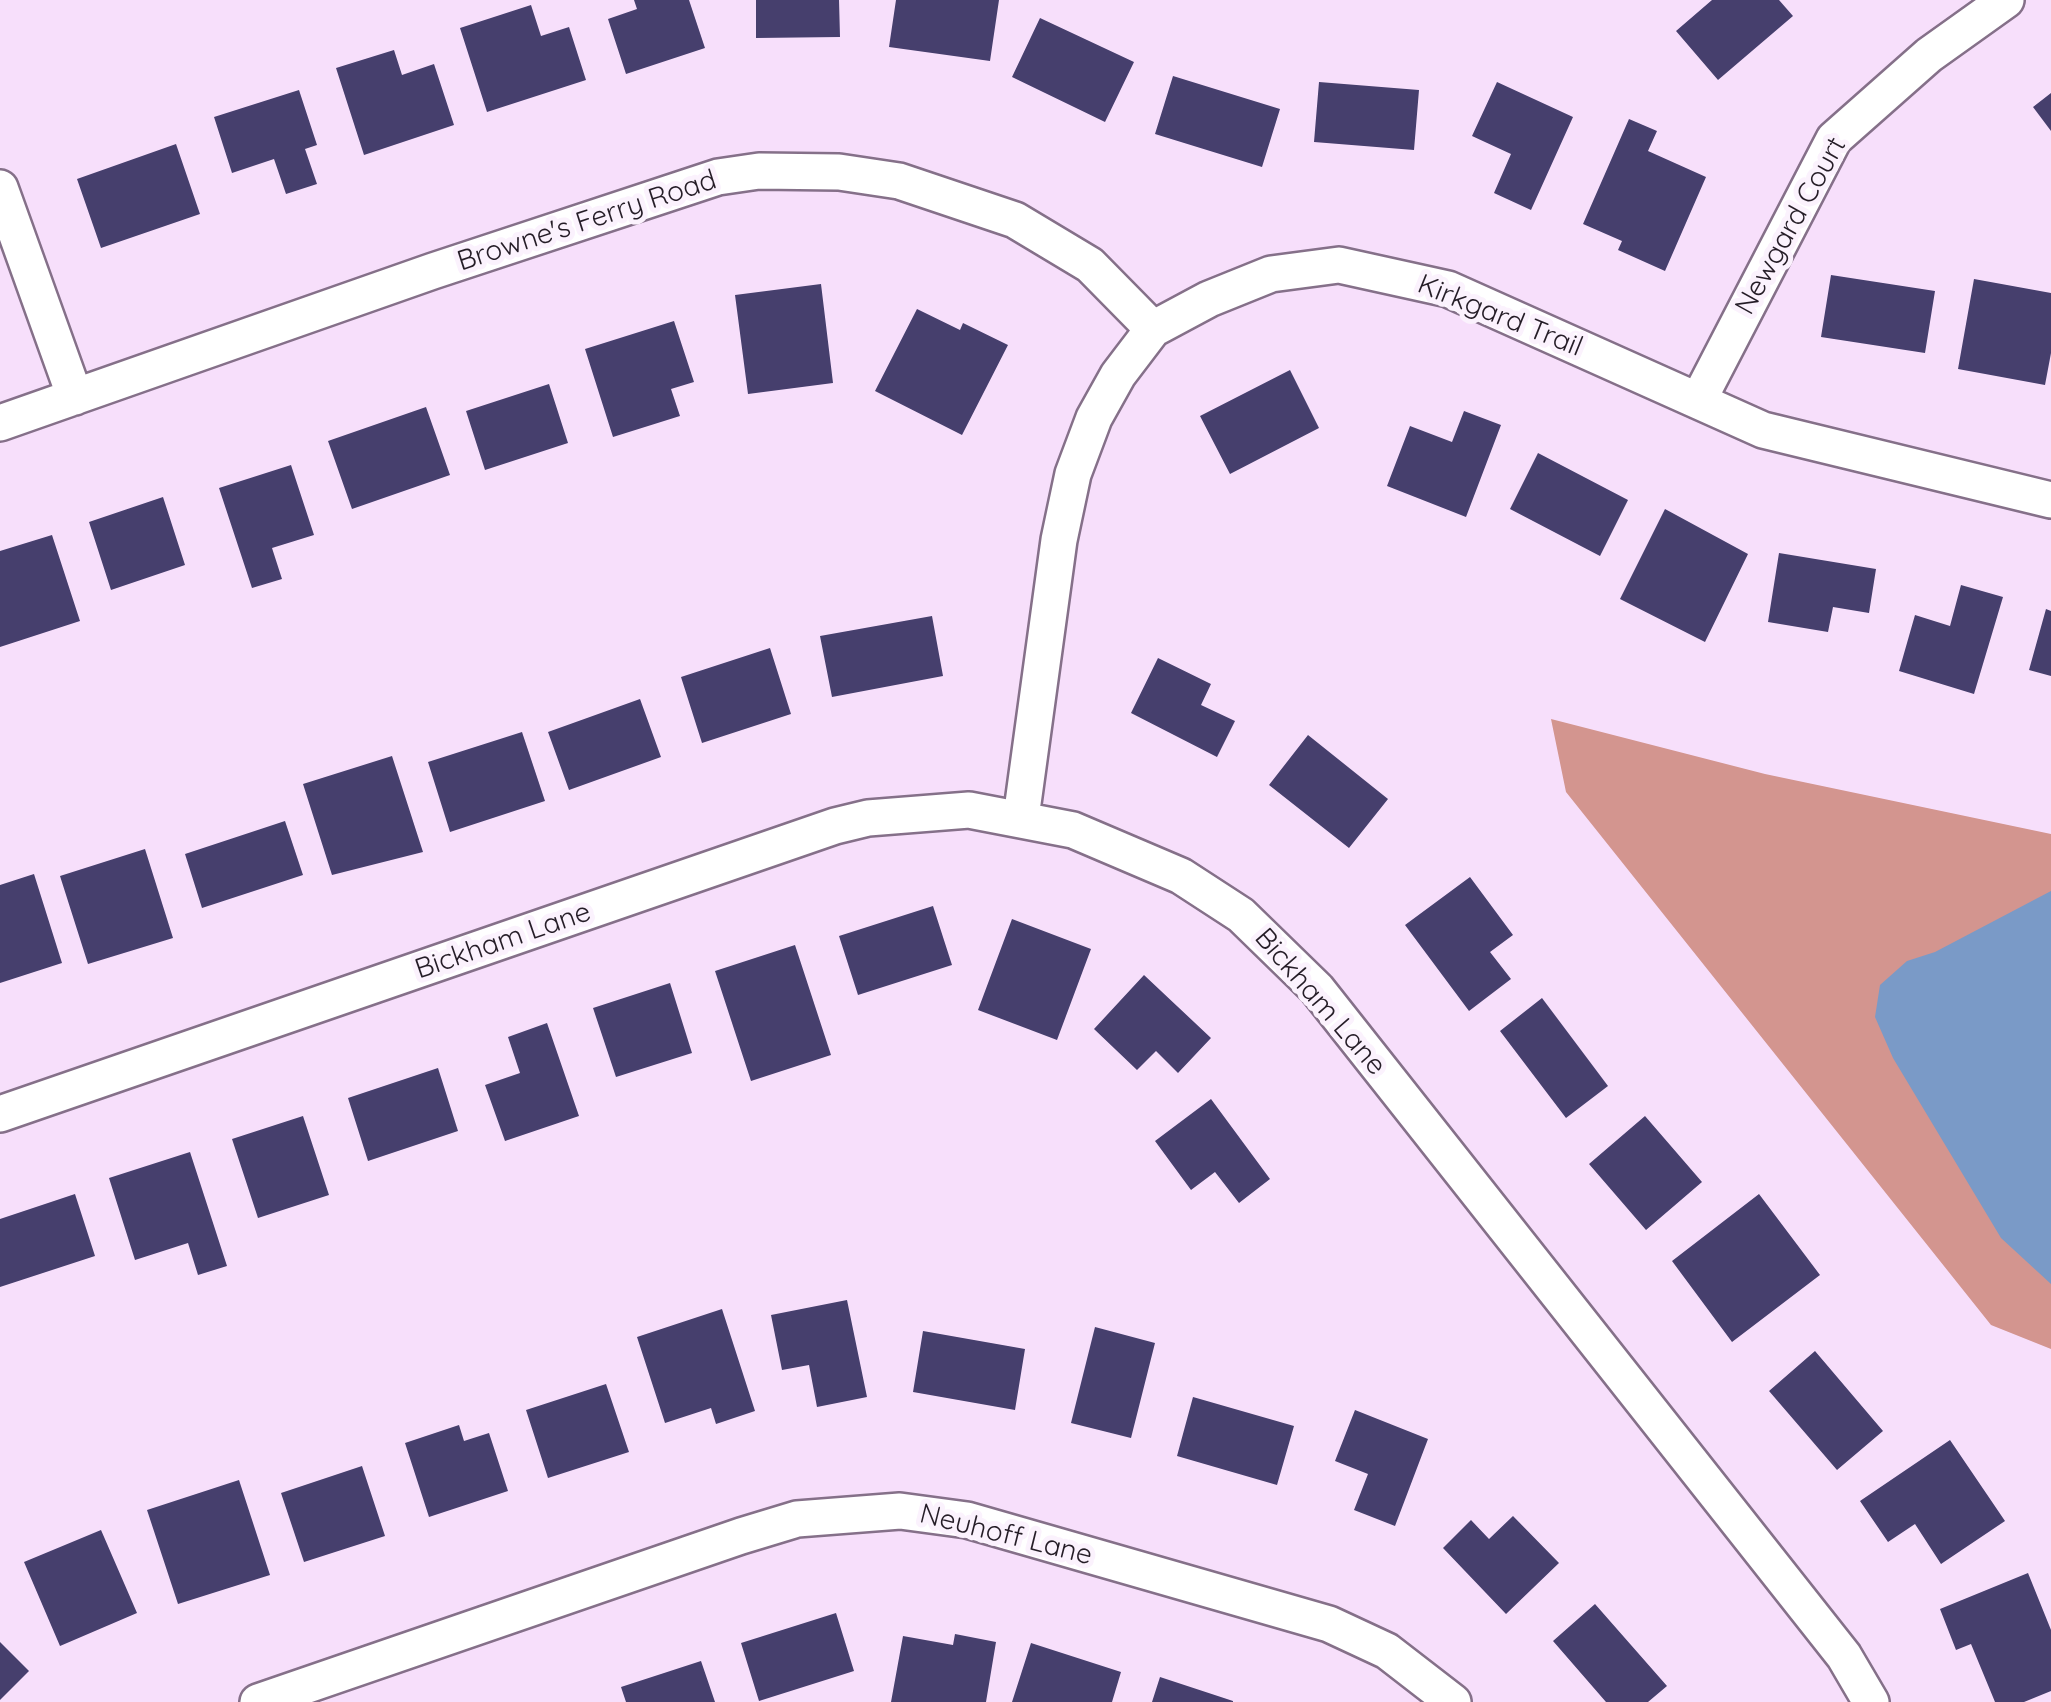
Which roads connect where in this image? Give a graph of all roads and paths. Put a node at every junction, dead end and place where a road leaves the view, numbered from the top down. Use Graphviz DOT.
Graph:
graph roads {
  1 [pos="2006,0"];
  2 [pos="0,188"];
  3 [pos="1153,329"];
  4 [pos="75,397"];
  5 [pos="1698,401"];
  6 [pos="0,423"];
  7 [pos="2051,500"];
  8 [pos="1021,818"];
  9 [pos="0,1114"];
  10 [pos="258,1702"];
  11 [pos="1452,1702"];
  12 [pos="1871,1702"];
  1 -- 5 [label="street, Newgard Court"];
  2 -- 4 [label="street"];
  3 -- 4 [label="street, Browne's Ferry Road"];
  3 -- 5 [label="street, Kirkgard Trail"];
  3 -- 8 [label="street, Kirkgard Trail"];
  4 -- 6 [label="street, Browne's Ferry Road"];
  5 -- 7 [label="street, Kirkgard Trail"];
  8 -- 9 [label="street, Bickham Lane"];
  8 -- 12 [label="street, Bickham Lane"];
  10 -- 11 [label="street, Neuhoff Lane"];
}
